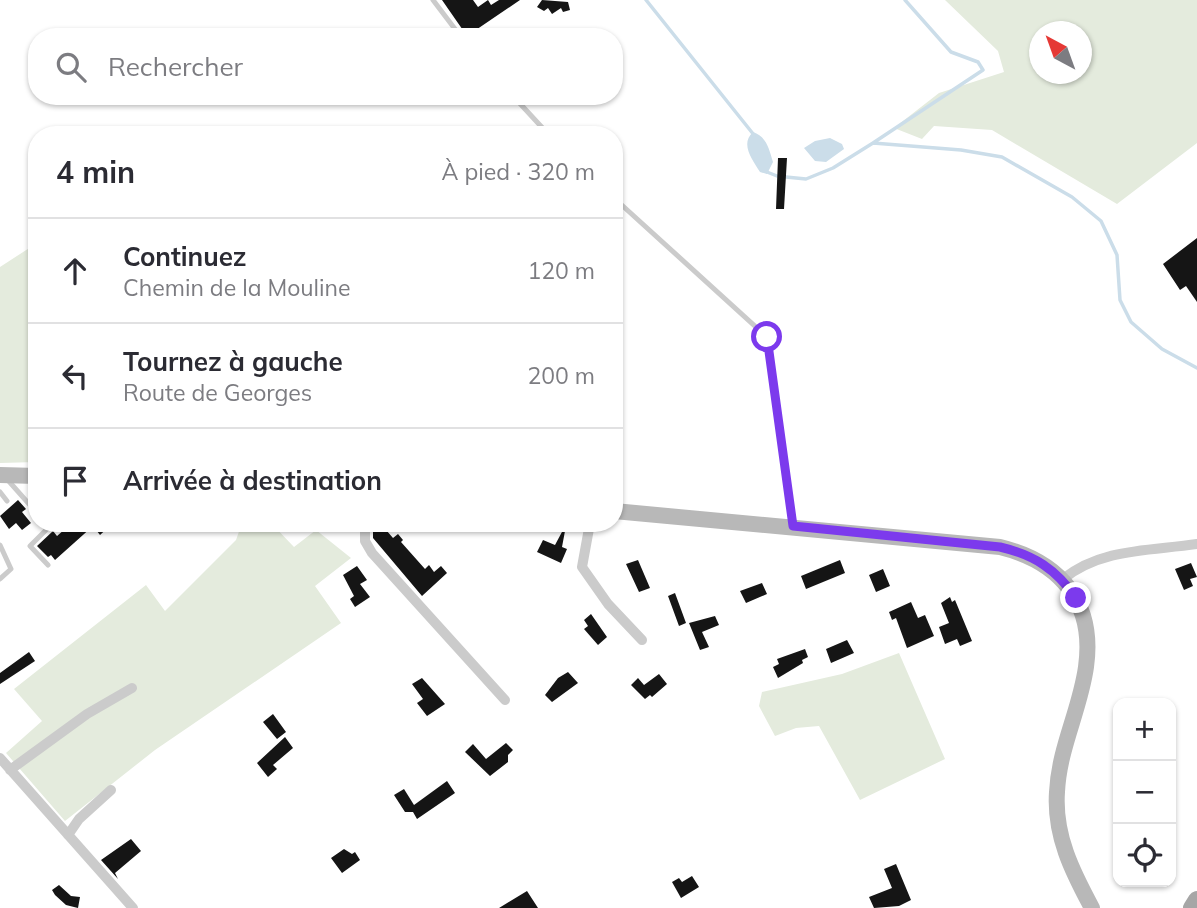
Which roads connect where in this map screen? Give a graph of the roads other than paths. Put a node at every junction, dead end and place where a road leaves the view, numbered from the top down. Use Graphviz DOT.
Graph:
graph roads {
  1 [pos="433,0"];
  2 [pos="454,28"];
  3 [pos="521,105"];
  4 [pos="541,126"];
  5 [pos="623,206"];
  6 [pos="2,475"];
  7 [pos="28,475"];
  8 [pos="0,492"];
  9 [pos="8,501"];
  10 [pos="28,503"];
  11 [pos="623,512"];
  12 [pos="793,526"];
  13 [pos="44,532"];
  14 [pos="365,532"];
  15 [pos="588,532"];
  16 [pos="1197,544"];
  17 [pos="0,545"];
  18 [pos="48,565"];
  19 [pos="0,579"];
  20 [pos="1063,579"];
  21 [pos="642,640"];
  22 [pos="132,688"];
  23 [pos="505,700"];
  24 [pos="0,758"];
  25 [pos="10,770"];
  26 [pos="111,790"];
  27 [pos="68,835"];
  28 [pos="1197,900"];
  29 [pos="132,908"];
  30 [pos="1092,908"];
  31 [pos="1192,908"];
  1 -- 2 [label="lane"];
  3 -- 4 [label="lane"];
  5 -- 12 [label="lane"];
  6 -- 7 [label="street"];
  6 -- 10 [label="lane"];
  8 -- 9 [label="lane"];
  11 -- 12 [label="street"];
  12 -- 20 [label="street"];
  13 -- 18 [label="lane"];
  14 -- 23 [label="street"];
  15 -- 21 [label="street"];
  16 -- 20 [label="street"];
  17 -- 19 [label="lane"];
  20 -- 30 [label="street"];
  22 -- 25 [label="street"];
  24 -- 25 [label="street"];
  25 -- 27 [label="street"];
  26 -- 27 [label="street"];
  27 -- 29 [label="street"];
  28 -- 31 [label="main road"];
}
